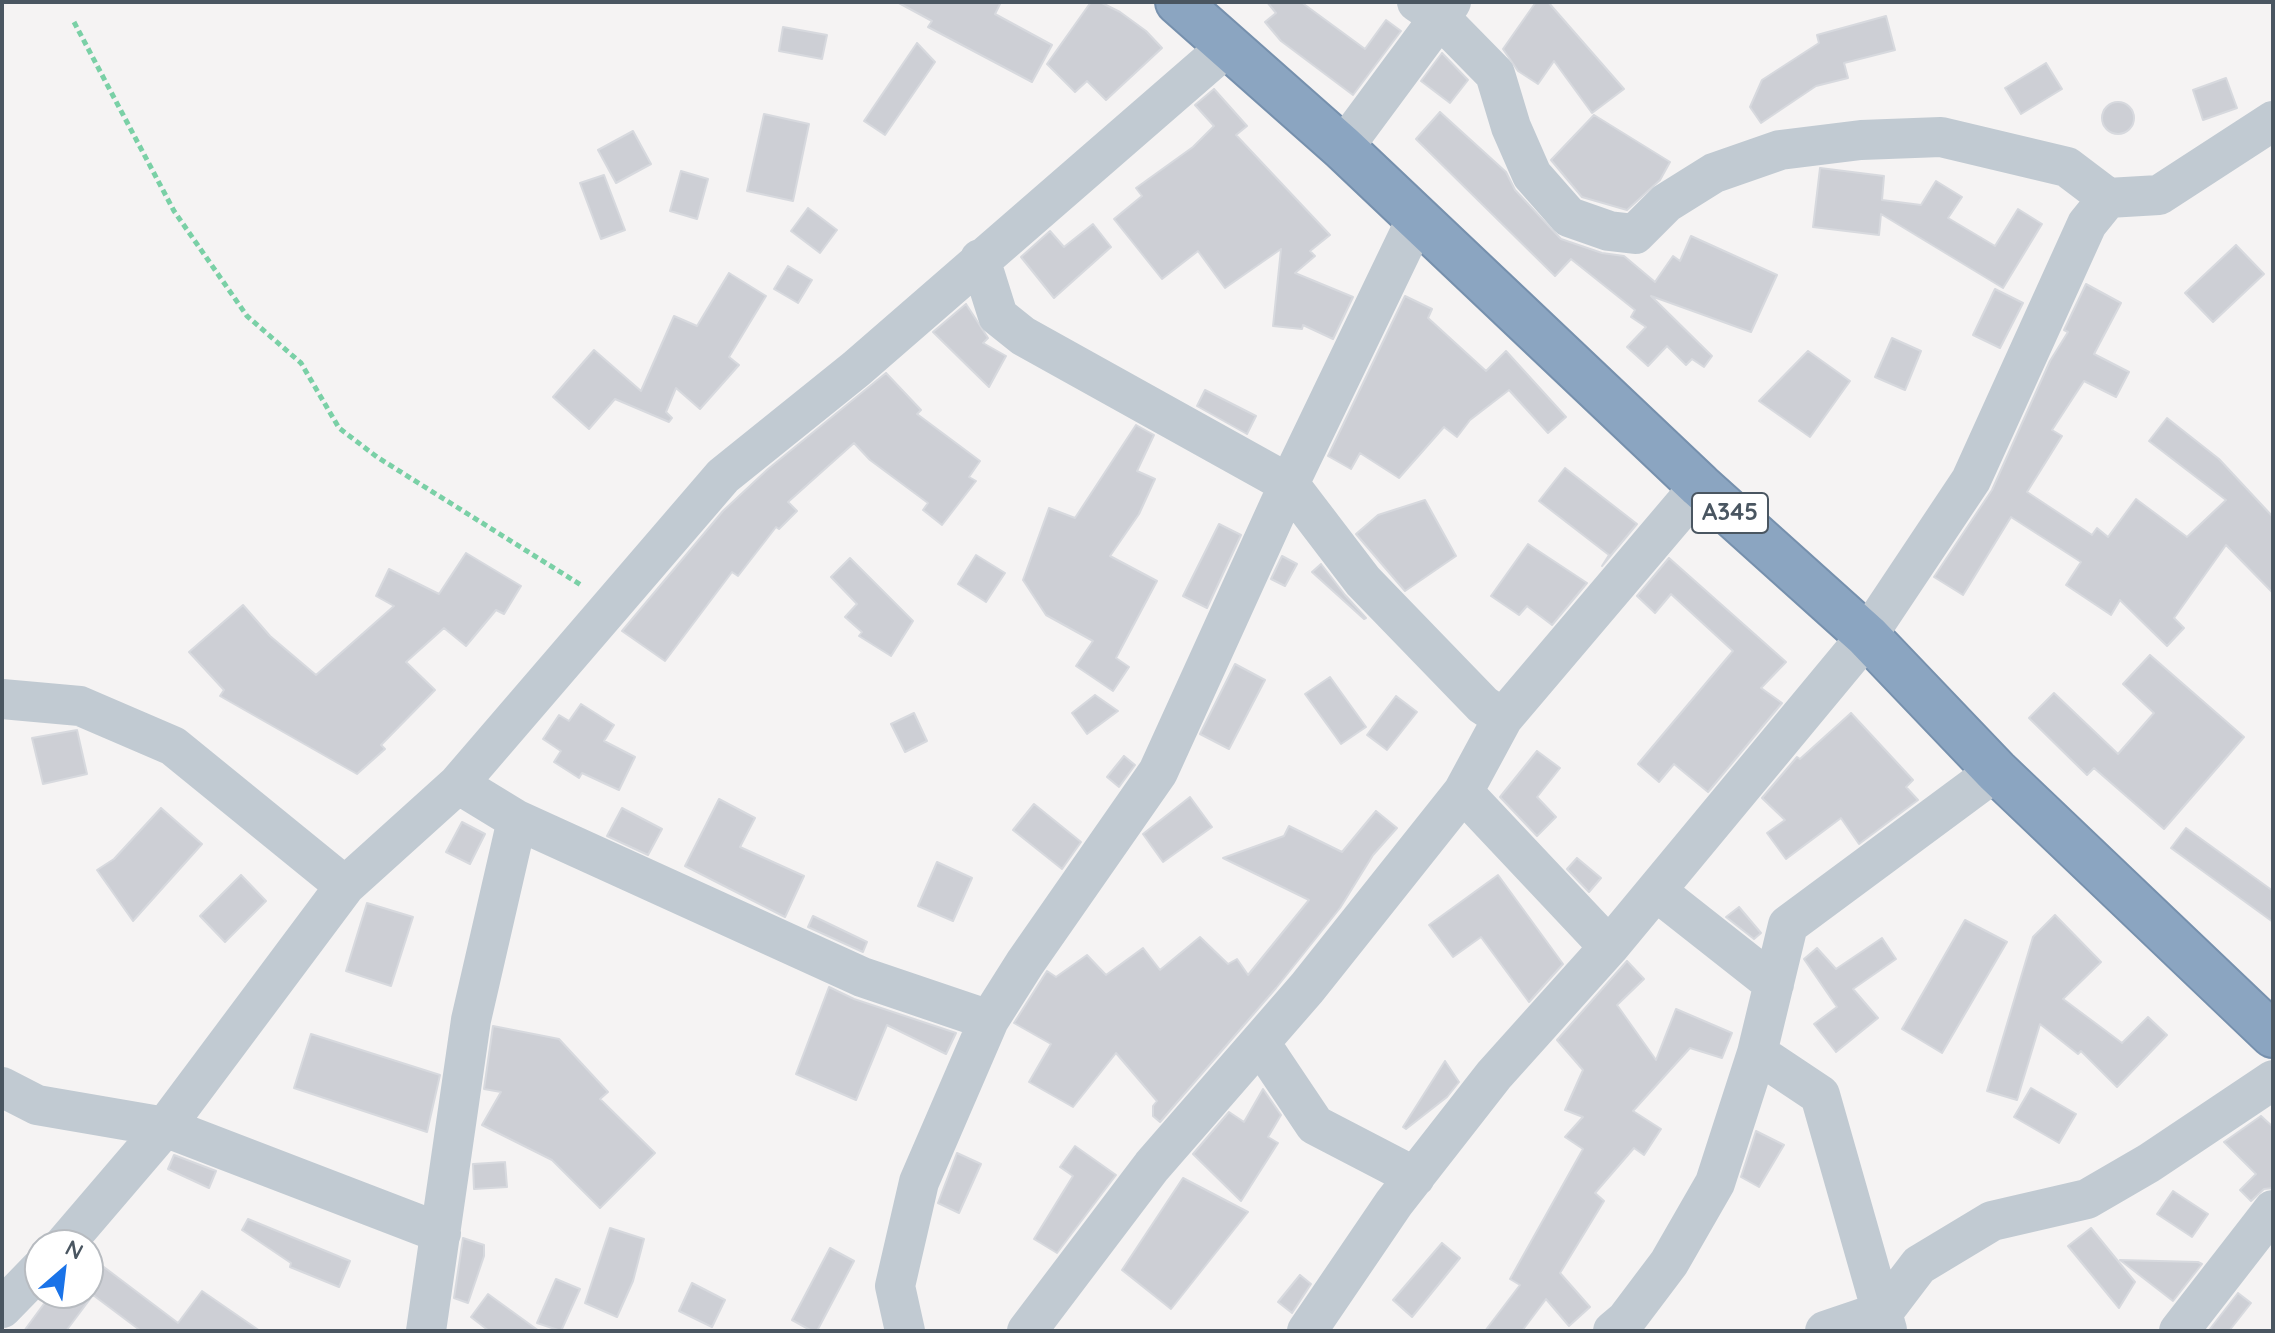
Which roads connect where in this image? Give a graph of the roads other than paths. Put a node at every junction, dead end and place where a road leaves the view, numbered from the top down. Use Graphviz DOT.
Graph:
graph roads {
  1 [pos="1178,2"];
  2 [pos="1436,7"];
  3 [pos="1228,46"];
  4 [pos="2273,121"];
  5 [pos="1343,148"];
  6 [pos="2108,198"];
  7 [pos="1416,220"];
  8 [pos="980,259"];
  9 [pos="1289,484"];
  10 [pos="1700,486"];
  11 [pos="1867,636"];
  12 [pos="2,699"];
  13 [pos="1503,718"];
  14 [pos="1996,771"];
  15 [pos="458,784"];
  16 [pos="1463,792"];
  17 [pos="517,820"];
  18 [pos="345,886"];
  19 [pos="1656,891"];
  20 [pos="1609,947"];
  21 [pos="1774,984"];
  22 [pos="989,1020"];
  23 [pos="2273,1035"];
  24 [pos="1260,1043"];
  25 [pos="1757,1053"];
  26 [pos="2272,1081"];
  27 [pos="2,1087"];
  28 [pos="165,1127"];
  29 [pos="1415,1177"];
  30 [pos="2273,1210"];
  31 [pos="78,1229"];
  32 [pos="441,1233"];
  33 [pos="24,1285"];
  34 [pos="2,1308"];
  35 [pos="1886,1321"];
  36 [pos="426,1331"];
  37 [pos="905,1331"];
  38 [pos="1027,1331"];
  39 [pos="1307,1331"];
  40 [pos="1613,1331"];
  41 [pos="1825,1331"];
  42 [pos="2179,1331"];
  1 -- 3 [label="highway, A345"];
  2 -- 5 [label="street"];
  2 -- 6 [label="street"];
  3 -- 5 [label="highway, A345"];
  3 -- 8 [label="street"];
  4 -- 6 [label="street"];
  5 -- 7 [label="highway, A345"];
  6 -- 11 [label="street"];
  7 -- 9 [label="street"];
  7 -- 10 [label="highway, A345"];
  8 -- 9 [label="street"];
  8 -- 15 [label="street"];
  9 -- 13 [label="street"];
  9 -- 22 [label="street"];
  10 -- 11 [label="highway, A345"];
  10 -- 13 [label="street"];
  11 -- 14 [label="highway, A345"];
  11 -- 19 [label="street"];
  12 -- 18 [label="street"];
  13 -- 16 [label="street"];
  14 -- 21 [label="street"];
  14 -- 23 [label="highway, A345"];
  15 -- 17 [label="street"];
  15 -- 18 [label="street"];
  16 -- 20 [label="street"];
  16 -- 24 [label="street"];
  17 -- 22 [label="street"];
  17 -- 32 [label="street"];
  18 -- 28 [label="street"];
  19 -- 20 [label="street"];
  19 -- 21 [label="street"];
  20 -- 29 [label="street"];
  21 -- 25 [label="street"];
  22 -- 37 [label="street"];
  24 -- 29 [label="street"];
  24 -- 38 [label="street"];
  25 -- 35 [label="street"];
  25 -- 40 [label="street"];
  26 -- 35 [label="street"];
  27 -- 28 [label="street"];
  28 -- 31 [label="street"];
  28 -- 32 [label="street"];
  29 -- 39 [label="street"];
  30 -- 42 [label="street"];
  32 -- 36 [label="street"];
  33 -- 34 [label="street"];
  35 -- 41 [label="street"];
}
